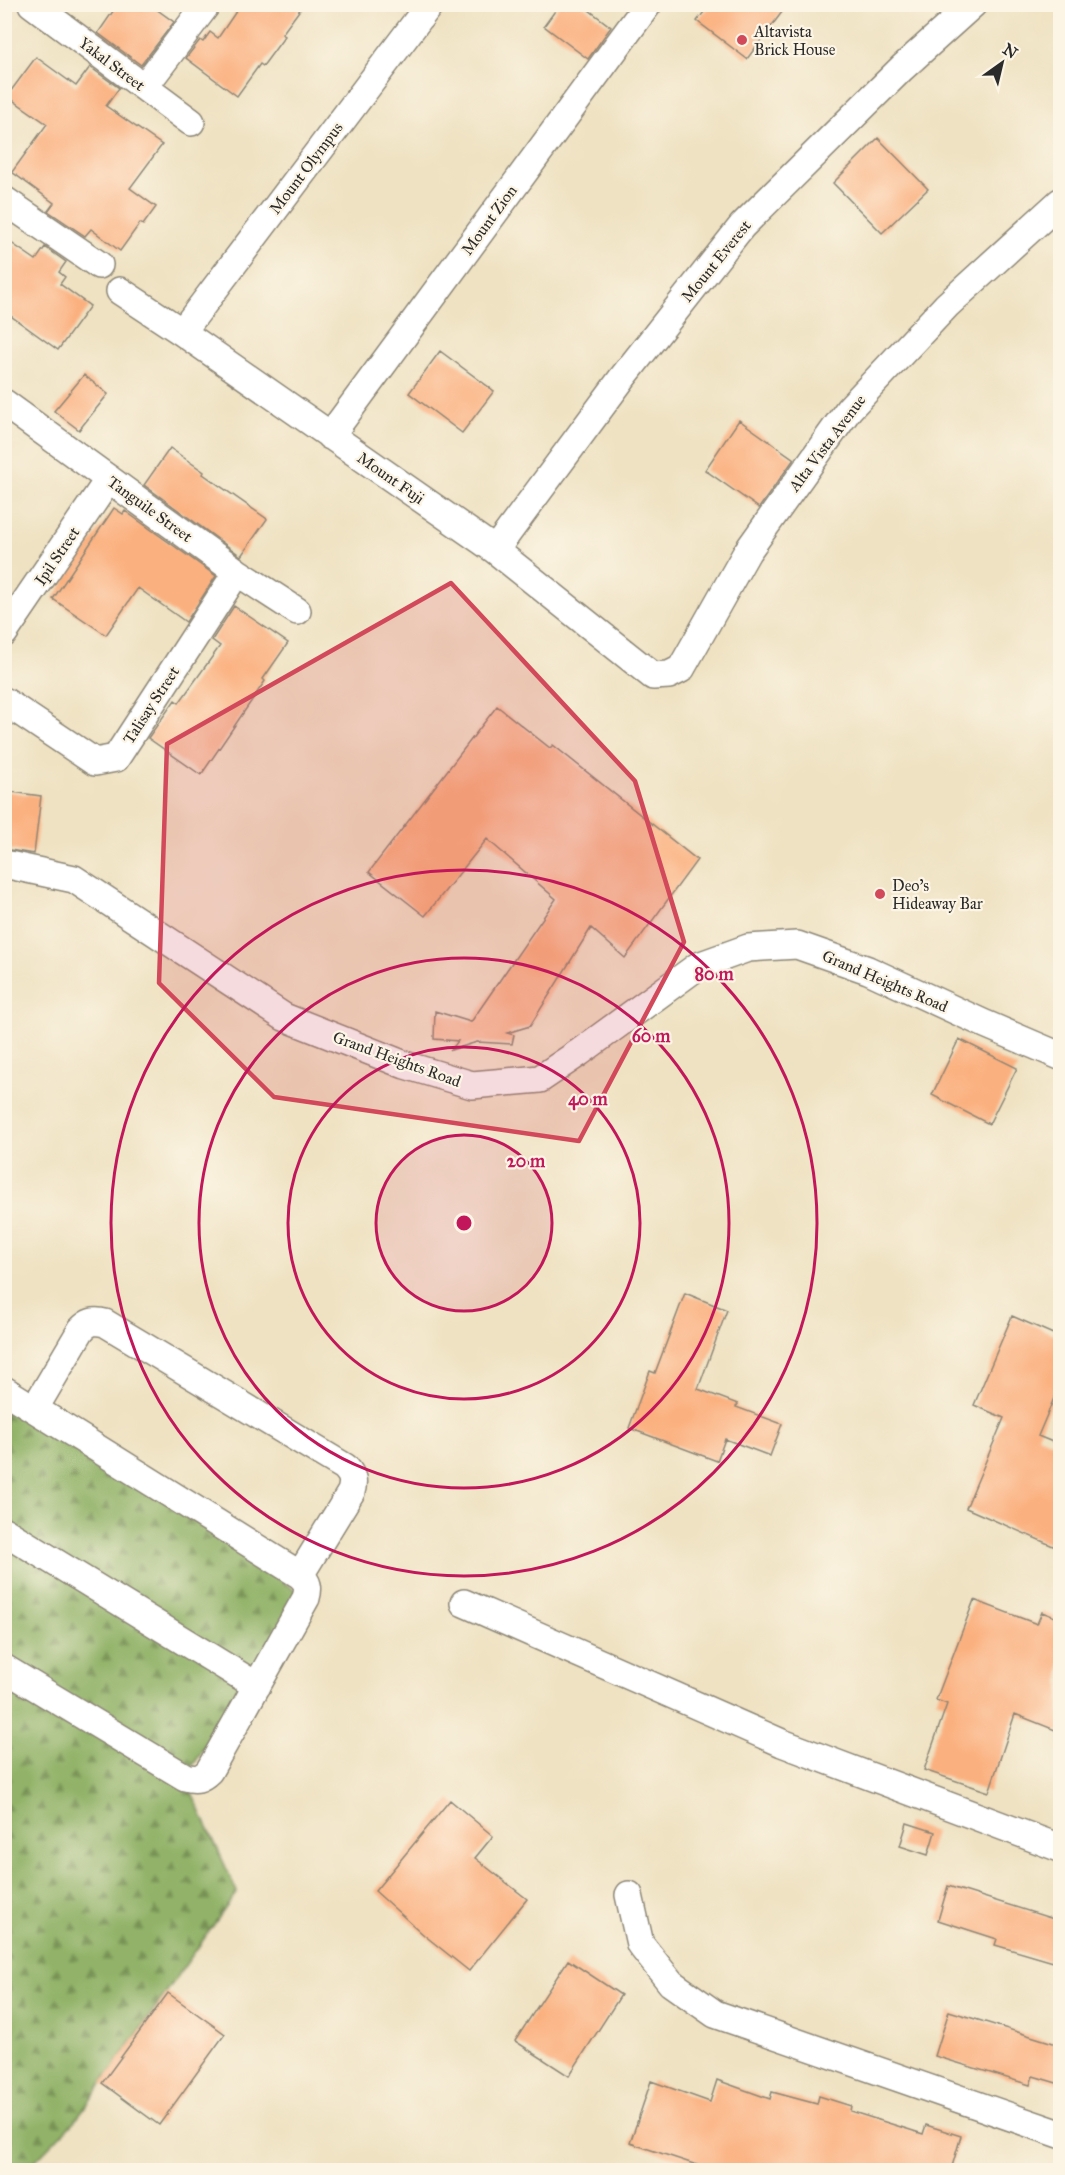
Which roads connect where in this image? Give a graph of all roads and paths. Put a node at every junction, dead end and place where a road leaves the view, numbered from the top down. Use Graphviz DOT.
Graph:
graph roads {
  1 [pos="32,4"];
  2 [pos="207,4"];
  3 [pos="430,4"];
  4 [pos="648,4"];
  5 [pos="973,4"];
  6 [pos="144,87"];
  7 [pos="191,122"];
  8 [pos="4,201"];
  9 [pos="1060,202"];
  10 [pos="99,265"];
  11 [pos="120,291"];
  12 [pos="182,332"];
  13 [pos="4,403"];
  14 [pos="330,436"];
  15 [pos="109,479"];
  16 [pos="495,550"];
  17 [pos="237,573"];
  18 [pos="297,611"];
  19 [pos="4,633"];
  20 [pos="652,676"];
  21 [pos="4,701"];
  22 [pos="4,864"];
  23 [pos="1060,1056"];
  24 [pos="4,1390"];
  25 [pos="35,1408"];
  26 [pos="4,1531"];
  27 [pos="300,1575"];
  28 [pos="464,1603"];
  29 [pos="4,1668"];
  30 [pos="257,1686"];
  31 [pos="1060,1848"];
  32 [pos="629,1895"];
  33 [pos="1060,2134"];
  1 -- 6 [label="street, Yakal Street"];
  2 -- 6 [label="street"];
  3 -- 12 [label="street, Mount Olympus"];
  4 -- 14 [label="street, Mount Zion"];
  5 -- 16 [label="street, Mount Everest"];
  6 -- 7 [label="street, Yakal Street"];
  8 -- 10 [label="street"];
  9 -- 20 [label="street, Alta Vista Avenue"];
  11 -- 12 [label="street, Mount Fuji"];
  12 -- 14 [label="street, Mount Fuji"];
  13 -- 15 [label="street, Tanguile Street"];
  14 -- 16 [label="street, Mount Fuji"];
  15 -- 17 [label="street, Tanguile Street"];
  15 -- 19 [label="street, Ipil Street"];
  16 -- 20 [label="street, Mount Fuji"];
  17 -- 18 [label="street, Tanguile Street"];
  17 -- 21 [label="street, Talisay Street"];
  22 -- 23 [label="street, Grand Heights Road"];
  24 -- 25 [label="street"];
  25 -- 27 [label="street"];
  25 -- 27 [label="street"];
  26 -- 30 [label="street"];
  27 -- 30 [label="street"];
  28 -- 31 [label="street"];
  29 -- 30 [label="street"];
  32 -- 33 [label="street"];
}
